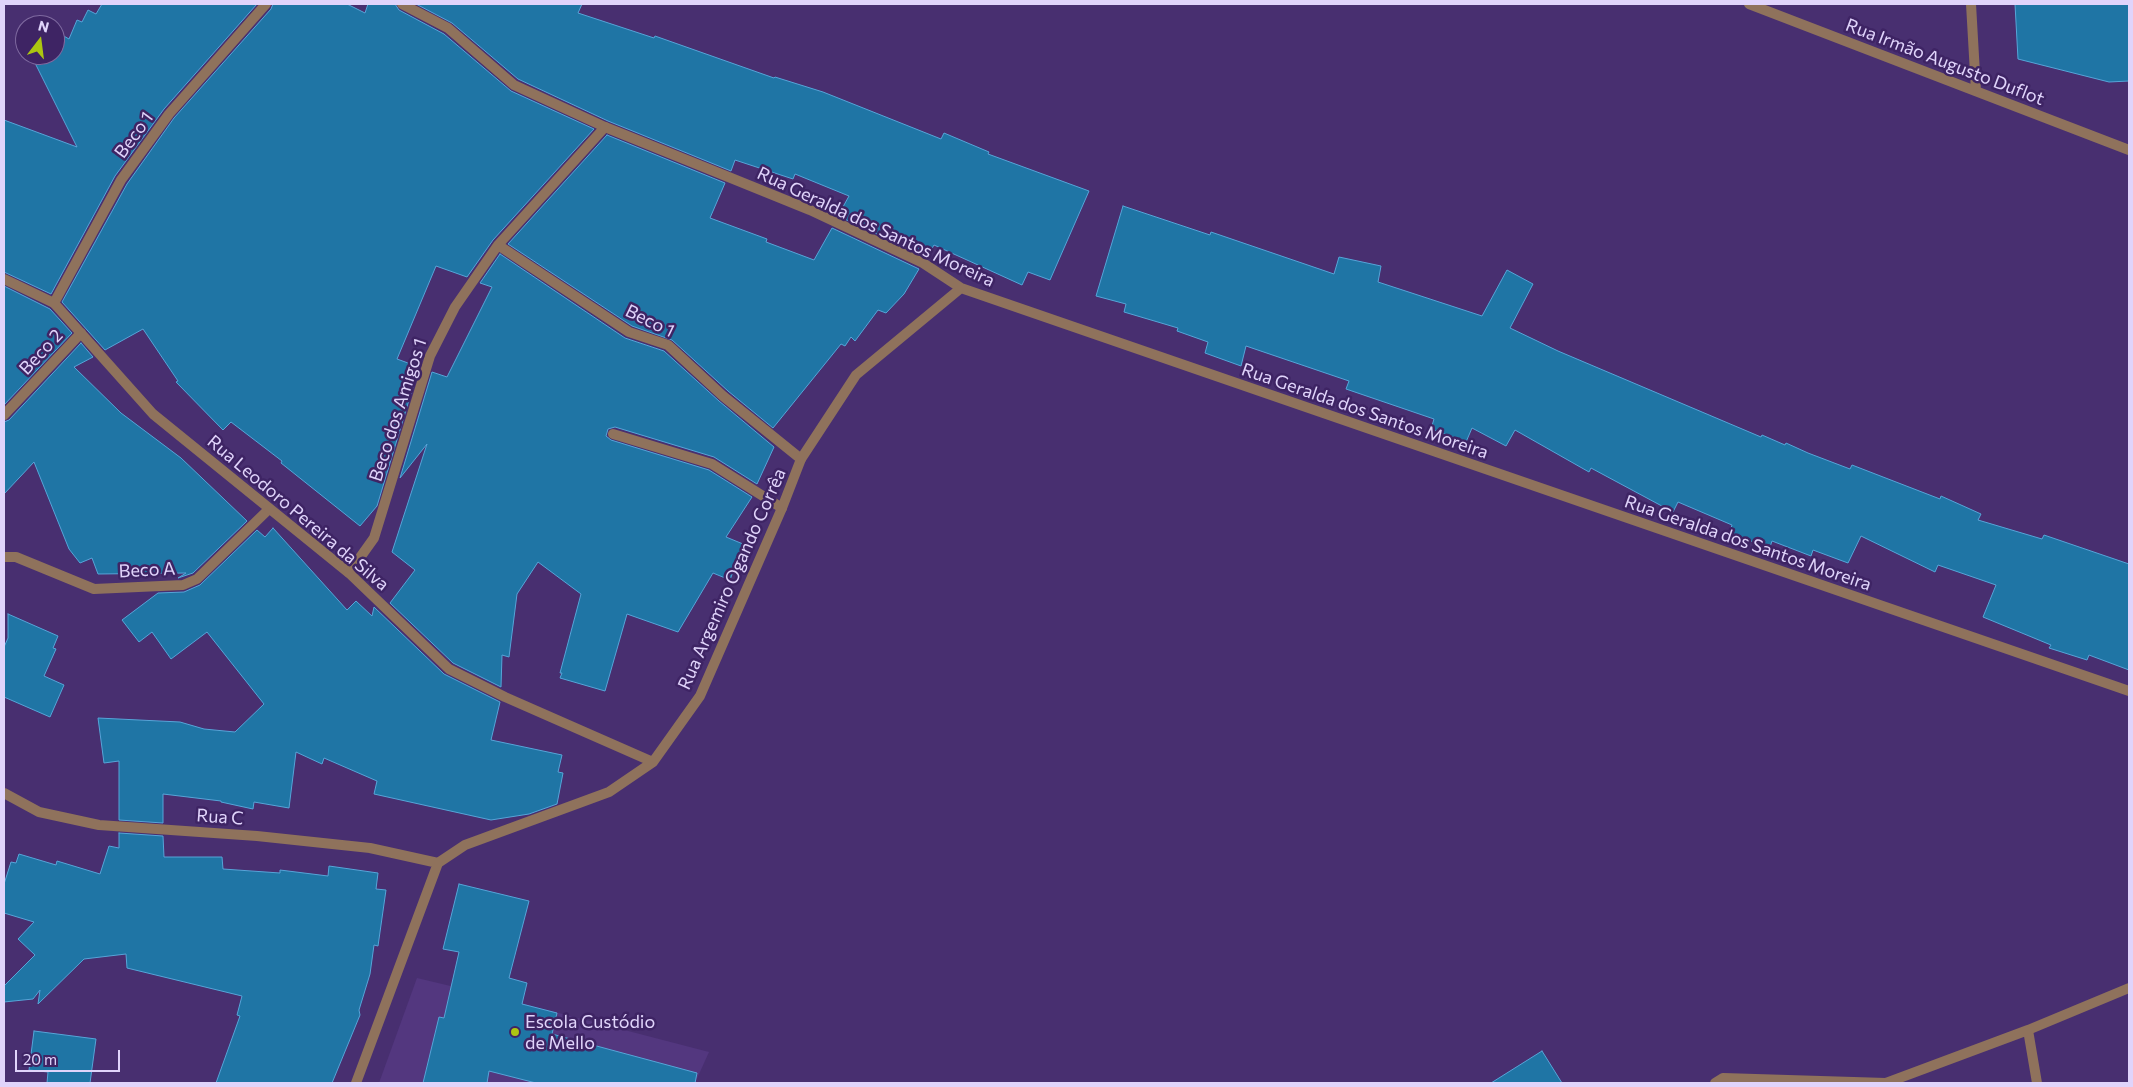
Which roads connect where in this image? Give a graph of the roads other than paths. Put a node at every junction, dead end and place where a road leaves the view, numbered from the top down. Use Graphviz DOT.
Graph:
graph roads {
  1 [pos="266,4"];
  2 [pos="402,4"];
  3 [pos="1749,4"];
  4 [pos="1971,4"];
  5 [pos="1976,91"];
  6 [pos="605,127"];
  7 [pos="2129,150"];
  8 [pos="498,245"];
  9 [pos="4,279"];
  10 [pos="961,288"];
  11 [pos="54,303"];
  12 [pos="81,333"];
  13 [pos="4,415"];
  14 [pos="613,434"];
  15 [pos="802,459"];
  16 [pos="782,508"];
  17 [pos="269,509"];
  18 [pos="4,556"];
  19 [pos="349,573"];
  20 [pos="2129,691"];
  21 [pos="653,762"];
  22 [pos="4,793"];
  23 [pos="438,863"];
  24 [pos="2129,988"];
  25 [pos="2028,1030"];
  26 [pos="356,1083"];
  27 [pos="1715,1083"];
  28 [pos="2037,1083"];
  1 -- 11 [label="street, Beco 1"];
  2 -- 6 [label="street, Rua Geralda dos Santos Moreira"];
  3 -- 5 [label="street, Rua Irmão Augusto Duflot"];
  4 -- 5 [label="street"];
  5 -- 7 [label="street, Rua Irmão Augusto Duflot"];
  6 -- 8 [label="street, Beco dos Amigos 1"];
  6 -- 10 [label="street, Rua Geralda dos Santos Moreira"];
  8 -- 15 [label="street, Beco 1"];
  8 -- 19 [label="street, Beco dos Amigos 1"];
  9 -- 11 [label="street, Rua Leodoro Pereira da Silva"];
  10 -- 15 [label="street, Rua Argemiro Ogando Corrêa"];
  10 -- 20 [label="street, Rua Geralda dos Santos Moreira"];
  11 -- 12 [label="street, Rua Leodoro Pereira da Silva"];
  12 -- 13 [label="street, Beco 2"];
  12 -- 17 [label="street, Rua Leodoro Pereira da Silva"];
  14 -- 16 [label="street"];
  15 -- 16 [label="street, Rua Argemiro Ogando Corrêa"];
  16 -- 21 [label="street, Rua Argemiro Ogando Corrêa"];
  17 -- 18 [label="street, Beco A"];
  17 -- 19 [label="street, Rua Leodoro Pereira da Silva"];
  19 -- 21 [label="street, Rua Leodoro Pereira da Silva"];
  21 -- 23 [label="street, Rua Argemiro Ogando Corrêa"];
  22 -- 23 [label="street, Rua C"];
  23 -- 26 [label="street"];
  24 -- 25 [label="street"];
  25 -- 27 [label="street"];
  25 -- 28 [label="street"];
}
